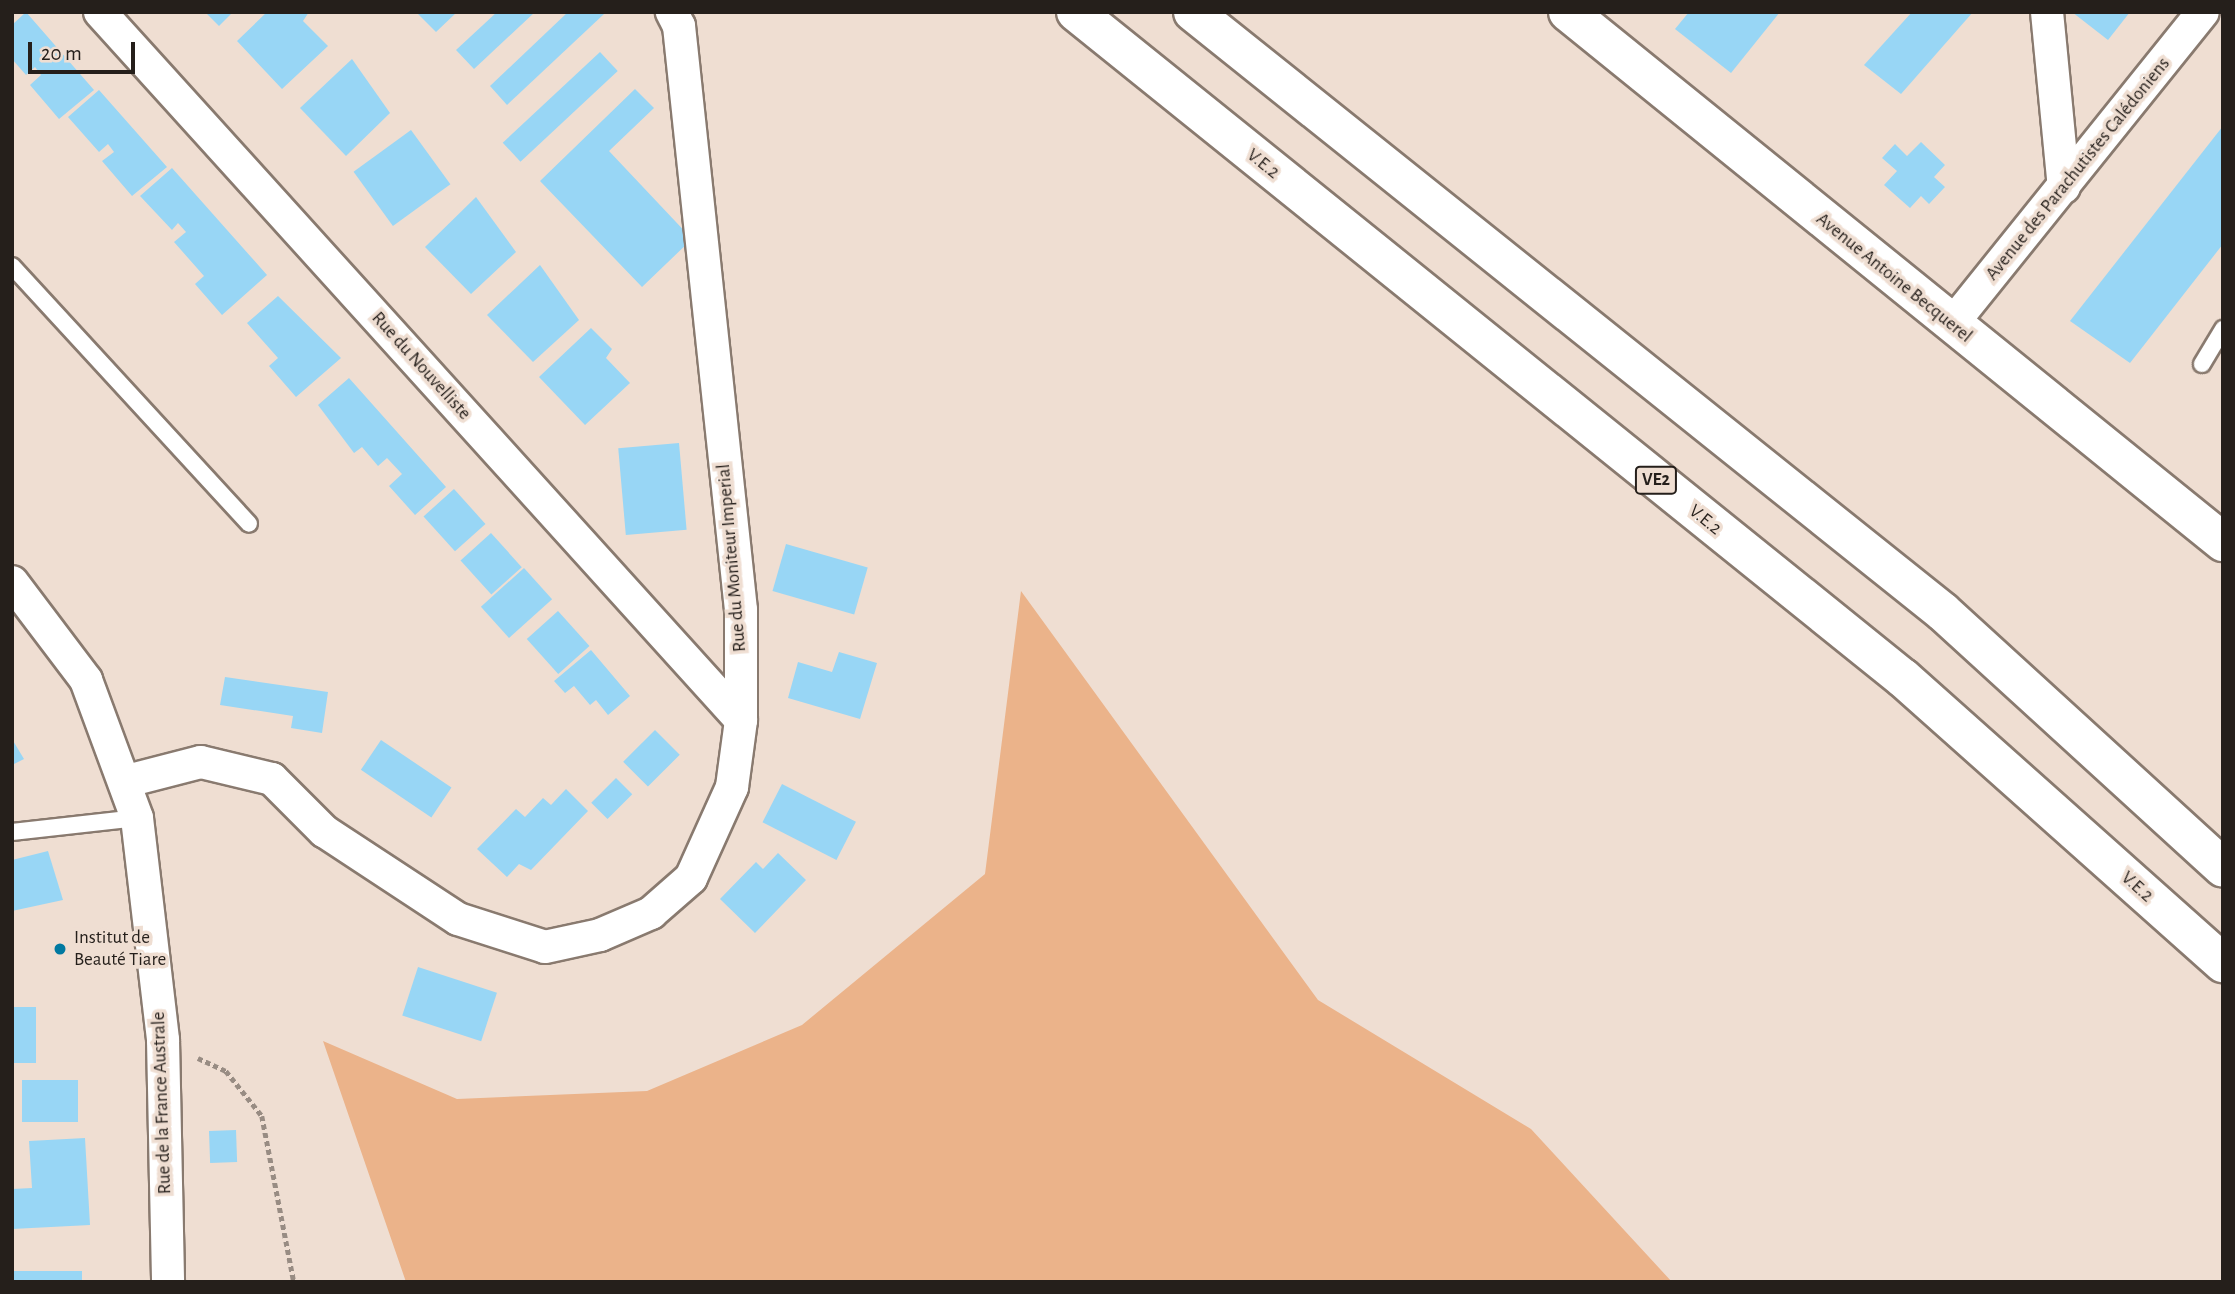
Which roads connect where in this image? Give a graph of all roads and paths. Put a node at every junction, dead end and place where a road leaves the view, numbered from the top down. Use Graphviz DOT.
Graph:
graph roads {
  1 [pos="100,12"];
  2 [pos="672,12"];
  3 [pos="1076,12"];
  4 [pos="1193,12"];
  5 [pos="1568,12"];
  6 [pos="2047,12"];
  7 [pos="2203,12"];
  8 [pos="2064,187"];
  9 [pos="12,266"];
  10 [pos="1952,324"];
  11 [pos="2223,329"];
  12 [pos="2202,363"];
  13 [pos="248,524"];
  14 [pos="2223,541"];
  15 [pos="12,582"];
  16 [pos="741,720"];
  17 [pos="127,781"];
  18 [pos="136,818"];
  19 [pos="12,832"];
  20 [pos="2223,868"];
  21 [pos="2223,963"];
  22 [pos="163,1040"];
  23 [pos="168,1282"];
  24 [pos="294,1282"];
  1 -- 16 [label="street, Rue du Nouvelliste"];
  2 -- 16 [label="street, Rue du Moniteur Imperial"];
  3 -- 21 [label="main road, V.E.2 / VE2"];
  4 -- 20 [label="main road"];
  5 -- 10 [label="main road, Avenue Antoine Becquerel"];
  6 -- 8 [label="street"];
  7 -- 8 [label="street, Avenue des Parachutistes Calédoniens"];
  8 -- 10 [label="street, Avenue des Parachutistes Calédoniens"];
  9 -- 13 [label="lane"];
  10 -- 14 [label="main road, Avenue Antoine Becquerel"];
  11 -- 12 [label="lane"];
  15 -- 17 [label="street, Rue de la France Australe"];
  16 -- 17 [label="street, Rue du Moniteur Imperial"];
  17 -- 18 [label="street, Rue de la France Australe"];
  18 -- 19 [label="lane"];
  18 -- 22 [label="street, Rue de la France Australe"];
  22 -- 23 [label="street, Rue de la France Australe"];
  22 -- 24 [label="path"];
}
